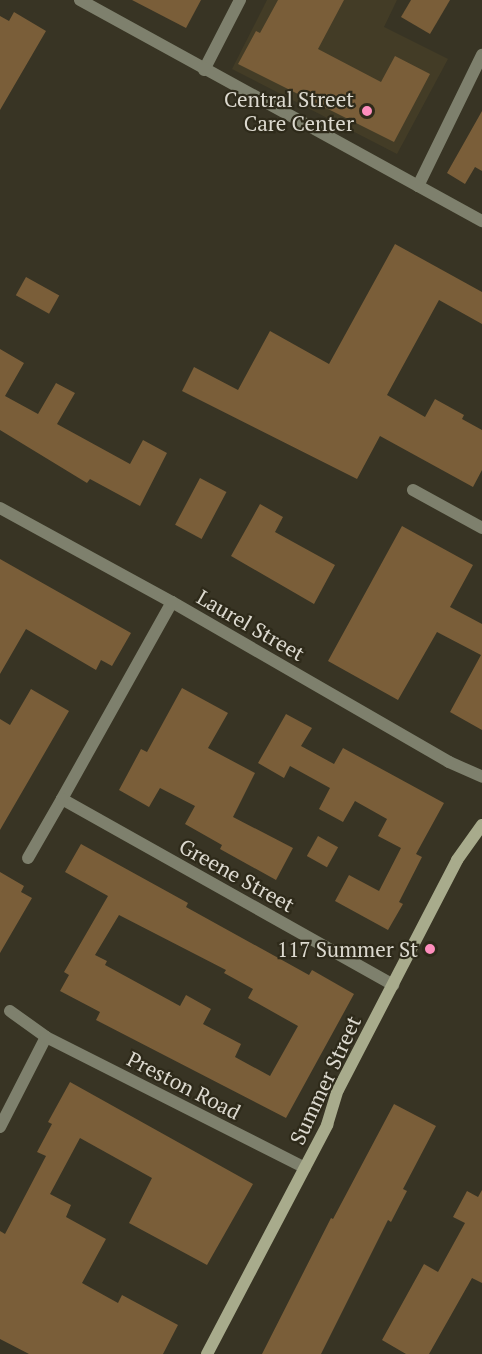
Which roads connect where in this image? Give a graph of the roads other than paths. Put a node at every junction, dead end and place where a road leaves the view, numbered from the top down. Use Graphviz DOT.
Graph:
graph roads {
  1 [pos="80,0"];
  2 [pos="240,0"];
  3 [pos="482,55"];
  4 [pos="204,70"];
  5 [pos="418,186"];
  6 [pos="482,221"];
  7 [pos="413,490"];
  8 [pos="0,508"];
  9 [pos="482,528"];
  10 [pos="172,602"];
  11 [pos="482,777"];
  12 [pos="62,799"];
  13 [pos="482,825"];
  14 [pos="28,858"];
  15 [pos="393,985"];
  16 [pos="10,1011"];
  17 [pos="46,1037"];
  18 [pos="0,1127"];
  19 [pos="305,1168"];
  20 [pos="207,1354"];
  1 -- 4 [label="street"];
  2 -- 4 [label="street"];
  3 -- 5 [label="street"];
  4 -- 5 [label="street"];
  5 -- 6 [label="street"];
  7 -- 9 [label="street"];
  8 -- 10 [label="street, Laurel Street"];
  10 -- 11 [label="street, Laurel Street"];
  10 -- 12 [label="street"];
  12 -- 14 [label="street"];
  12 -- 15 [label="street, Greene Street"];
  13 -- 15 [label="main road, Summer Street"];
  15 -- 19 [label="main road, Summer Street"];
  16 -- 17 [label="street, Preston Road"];
  17 -- 18 [label="street"];
  17 -- 19 [label="street, Preston Road"];
  19 -- 20 [label="main road, Summer Street"];
}
